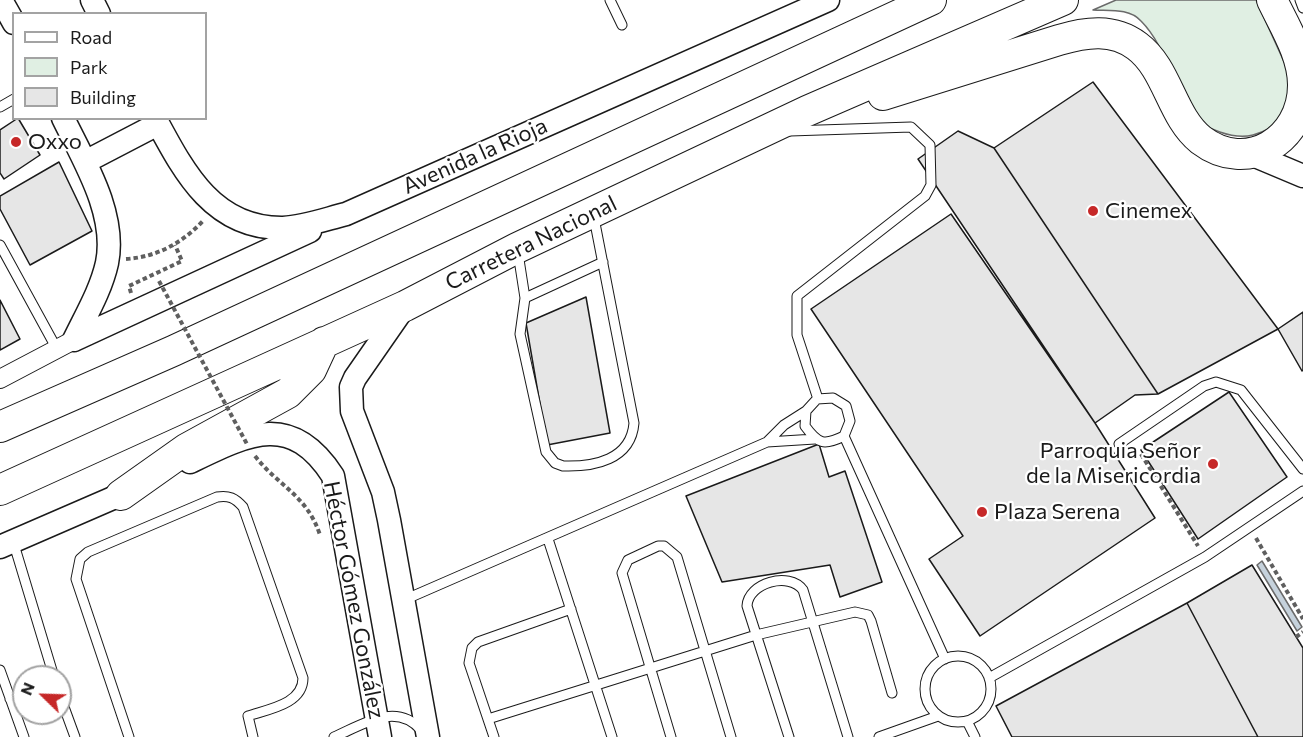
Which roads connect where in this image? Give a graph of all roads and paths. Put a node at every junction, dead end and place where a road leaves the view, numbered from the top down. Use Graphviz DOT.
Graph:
graph roads {
  1 [pos="1,0"];
  2 [pos="610,0"];
  3 [pos="828,0"];
  4 [pos="931,0"];
  5 [pos="1063,0"];
  6 [pos="1296,3"];
  7 [pos="12,19"];
  8 [pos="622,25"];
  9 [pos="807,111"];
  10 [pos="64,120"];
  11 [pos="157,121"];
  12 [pos="762,132"];
  13 [pos="1253,155"];
  14 [pos="85,162"];
  15 [pos="1303,176"];
  16 [pos="216,206"];
  17 [pos="593,212"];
  18 [pos="346,214"];
  19 [pos="0,245"];
  20 [pos="175,245"];
  21 [pos="517,248"];
  22 [pos="108,261"];
  23 [pos="603,262"];
  24 [pos="150,285"];
  25 [pos="141,289"];
  26 [pos="525,297"];
  27 [pos="405,306"];
  28 [pos="324,342"];
  29 [pos="66,345"];
  30 [pos="0,380"];
  31 [pos="818,399"];
  32 [pos="806,411"];
  33 [pos="0,427"];
  34 [pos="844,436"];
  35 [pos="815,439"];
  36 [pos="766,442"];
  37 [pos="1119,444"];
  38 [pos="1141,454"];
  39 [pos="1303,469"];
  40 [pos="0,490"];
  41 [pos="1303,491"];
  42 [pos="121,495"];
  43 [pos="1250,527"];
  44 [pos="321,538"];
  45 [pos="548,539"];
  46 [pos="6,544"];
  47 [pos="1204,557"];
  48 [pos="404,600"];
  49 [pos="571,609"];
  50 [pos="1303,619"];
  51 [pos="812,620"];
  52 [pos="1303,632"];
  53 [pos="756,635"];
  54 [pos="1296,637"];
  55 [pos="705,652"];
  56 [pos="945,659"];
  57 [pos="50,665"];
  58 [pos="651,669"];
  59 [pos="0,670"];
  60 [pos="989,678"];
  61 [pos="596,685"];
  62 [pos="892,693"];
  63 [pos="10,699"];
  64 [pos="938,716"];
  65 [pos="488,719"];
  66 [pos="967,721"];
  67 [pos="378,728"];
  68 [pos="24,737"];
  69 [pos="129,737"];
  70 [pos="253,737"];
  71 [pos="334,737"];
  72 [pos="427,737"];
  73 [pos="494,737"];
  74 [pos="612,737"];
  75 [pos="671,737"];
  76 [pos="731,737"];
  77 [pos="789,737"];
  78 [pos="848,737"];
  79 [pos="879,737"];
  80 [pos="975,737"];
  1 -- 7 [label="street"];
  2 -- 8 [label="lane"];
  3 -- 18 [label="street, Avenida la Rioja"];
  4 -- 33 [label="highway"];
  5 -- 9 [label="highway, Carretera Nacional"];
  6 -- 13 [label="highway"];
  9 -- 12 [label="highway, Carretera Nacional"];
  9 -- 13 [label="highway"];
  10 -- 14 [label="street"];
  11 -- 14 [label="street"];
  11 -- 16 [label="street, Avenida la Rioja"];
  12 -- 17 [label="highway, Carretera Nacional"];
  12 -- 31 [label="lane"];
  13 -- 15 [label="street"];
  14 -- 22 [label="street"];
  16 -- 18 [label="street, Avenida la Rioja"];
  16 -- 20 [label="path"];
  17 -- 21 [label="highway, Carretera Nacional"];
  17 -- 23 [label="lane"];
  18 -- 29 [label="street"];
  19 -- 29 [label="lane"];
  20 -- 22 [label="path"];
  20 -- 25 [label="path"];
  21 -- 26 [label="lane"];
  21 -- 27 [label="highway, Carretera Nacional"];
  22 -- 29 [label="street"];
  23 -- 26 [label="lane"];
  23 -- 26 [label="lane"];
  24 -- 44 [label="path, bridge"];
  27 -- 28 [label="highway, Carretera Nacional"];
  27 -- 48 [label="street, Héctor Gómez González"];
  28 -- 40 [label="highway, Carretera Nacional"];
  28 -- 42 [label="highway"];
  29 -- 30 [label="street"];
  31 -- 32 [label="lane"];
  31 -- 34 [label="lane"];
  32 -- 35 [label="lane"];
  32 -- 36 [label="lane"];
  34 -- 35 [label="lane"];
  34 -- 56 [label="lane"];
  35 -- 36 [label="lane"];
  36 -- 45 [label="lane"];
  37 -- 39 [label="lane"];
  38 -- 47 [label="path"];
  41 -- 43 [label="lane"];
  42 -- 46 [label="street, Héctor Gómez González"];
  42 -- 67 [label="street, Héctor Gómez González"];
  43 -- 47 [label="lane"];
  43 -- 50 [label="path"];
  45 -- 48 [label="lane"];
  45 -- 49 [label="lane"];
  46 -- 57 [label="lane"];
  47 -- 60 [label="lane"];
  48 -- 72 [label="street, Héctor Gómez González"];
  49 -- 61 [label="lane"];
  49 -- 65 [label="lane"];
  51 -- 53 [label="lane"];
  51 -- 53 [label="lane"];
  51 -- 62 [label="lane"];
  51 -- 78 [label="lane"];
  52 -- 54 [label="path"];
  53 -- 55 [label="lane"];
  53 -- 77 [label="lane"];
  55 -- 58 [label="lane"];
  55 -- 58 [label="lane"];
  55 -- 76 [label="lane"];
  56 -- 60 [label="lane"];
  56 -- 64 [label="lane"];
  58 -- 61 [label="lane"];
  58 -- 75 [label="lane"];
  59 -- 63 [label="lane"];
  60 -- 66 [label="lane"];
  61 -- 65 [label="lane"];
  61 -- 74 [label="lane"];
  63 -- 68 [label="lane"];
  64 -- 66 [label="lane"];
  64 -- 79 [label="lane"];
  65 -- 73 [label="lane"];
  66 -- 80 [label="lane"];
  67 -- 71 [label="lane"];
  67 -- 72 [label="lane"];
  69 -- 70 [label="lane"];
}
